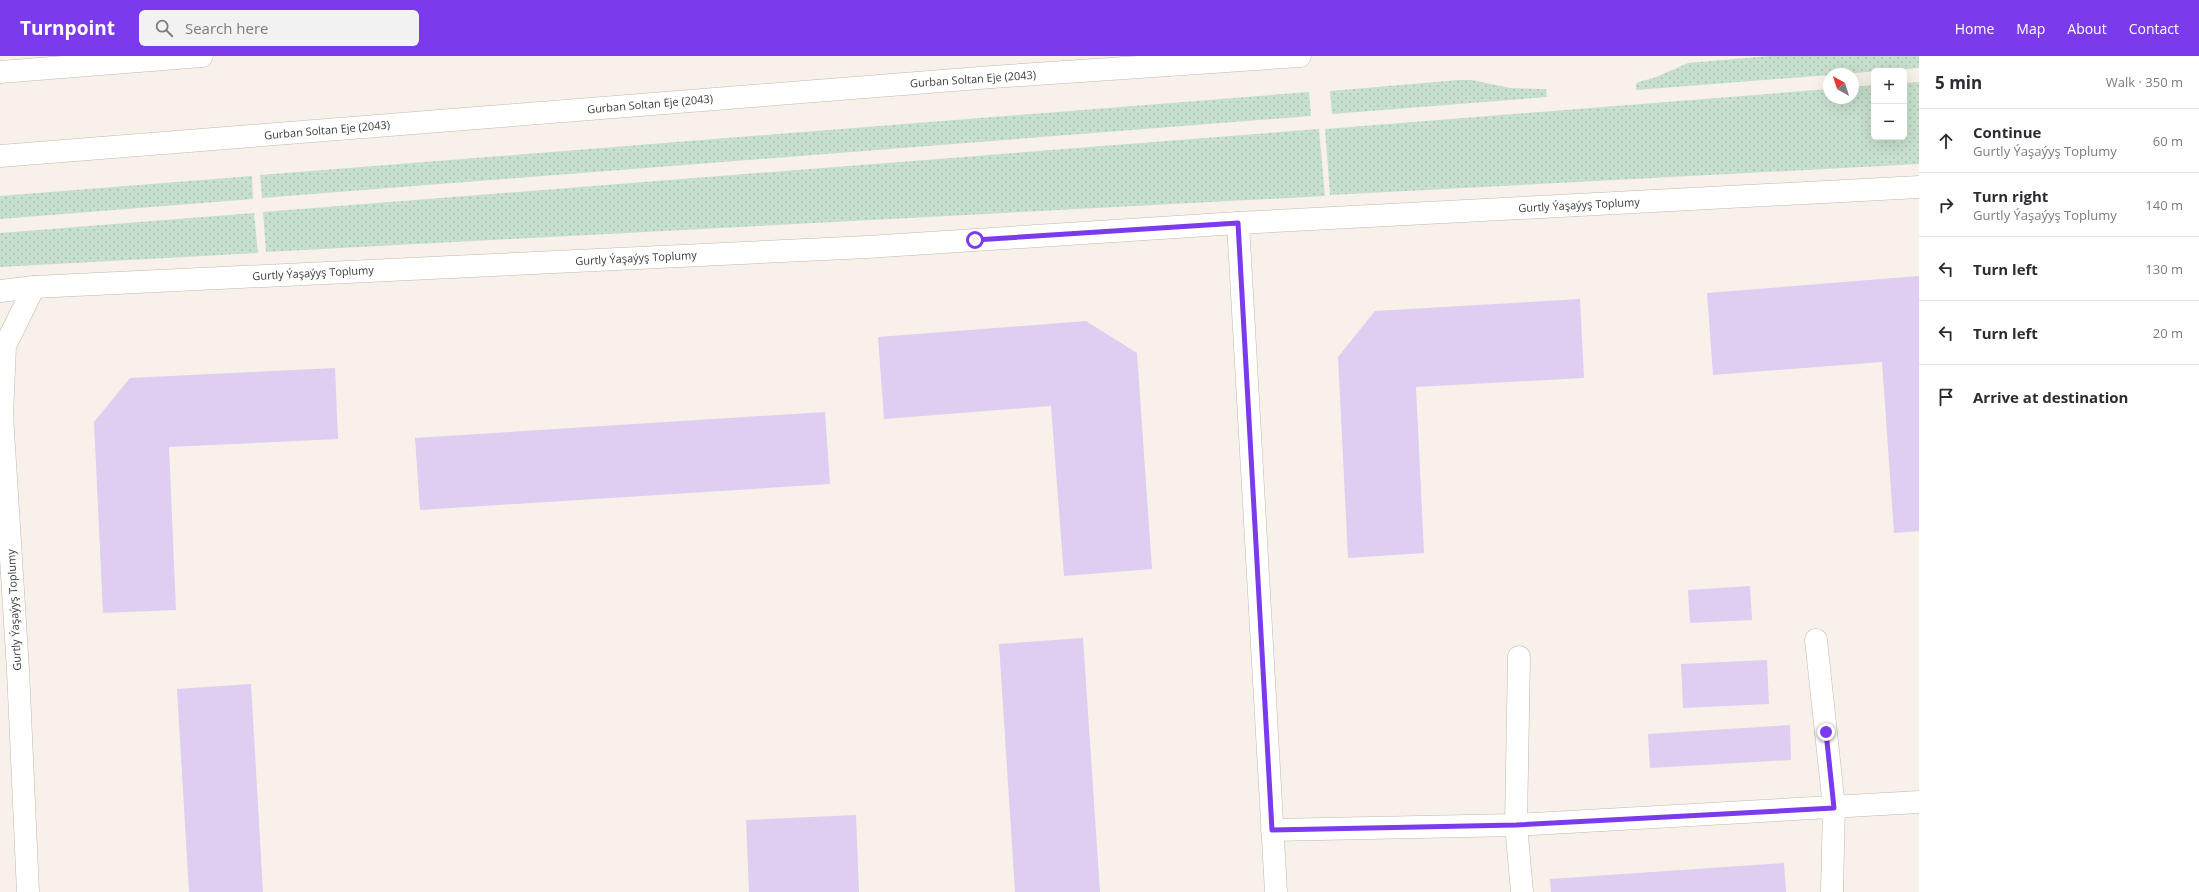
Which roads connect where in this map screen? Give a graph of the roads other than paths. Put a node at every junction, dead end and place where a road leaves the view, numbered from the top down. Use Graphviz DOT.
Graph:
graph roads {
  1 [pos="202,56"];
  2 [pos="1300,56"];
  3 [pos="0,72"];
  4 [pos="0,156"];
  5 [pos="1919,187"];
  6 [pos="1238,223"];
  7 [pos="34,288"];
  8 [pos="0,291"];
  9 [pos="1816,640"];
  10 [pos="1519,657"];
  11 [pos="1919,802"];
  12 [pos="1834,808"];
  13 [pos="1516,825"];
  14 [pos="1272,830"];
  15 [pos="28,892"];
  16 [pos="1276,892"];
  17 [pos="1522,892"];
  18 [pos="1832,892"];
  1 -- 3 [label="main road"];
  2 -- 4 [label="main road, Gurban Soltan Eje (2043)"];
  5 -- 6 [label="main road, Gurtly Ýaşaýyş Toplumy"];
  6 -- 7 [label="main road, Gurtly Ýaşaýyş Toplumy"];
  6 -- 14 [label="main road"];
  7 -- 8 [label="main road, Gurtly Ýaşaýyş Toplumy"];
  7 -- 15 [label="main road, Gurtly Ýaşaýyş Toplumy"];
  9 -- 12 [label="main road"];
  10 -- 13 [label="main road"];
  11 -- 12 [label="main road"];
  12 -- 13 [label="main road"];
  12 -- 18 [label="main road"];
  13 -- 14 [label="main road"];
  13 -- 17 [label="main road"];
  14 -- 16 [label="main road"];
}
